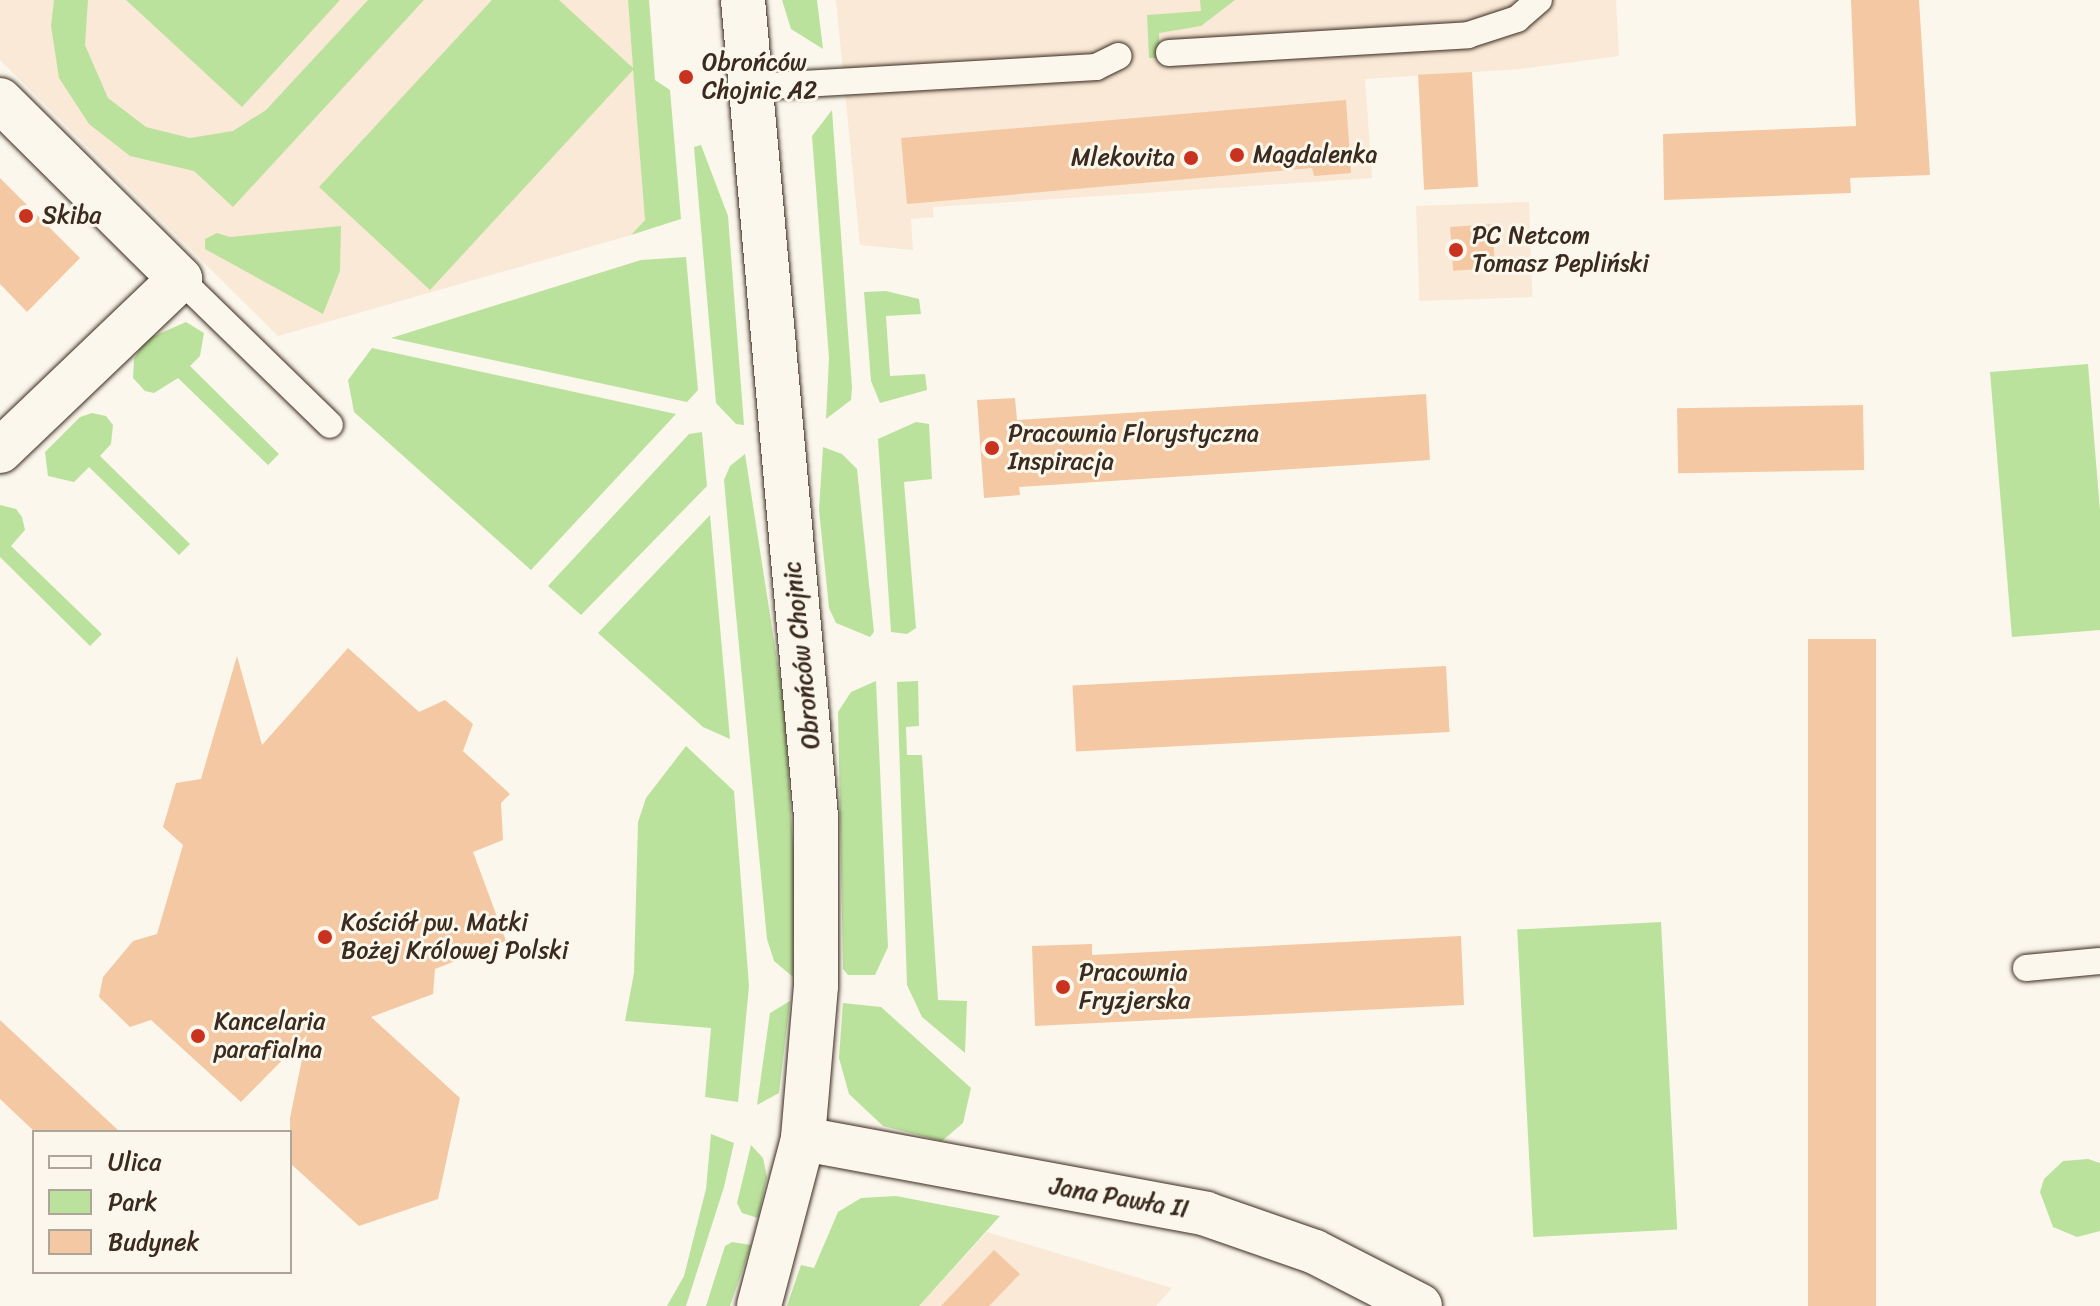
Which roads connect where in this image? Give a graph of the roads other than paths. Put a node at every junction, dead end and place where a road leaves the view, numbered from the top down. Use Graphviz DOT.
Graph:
graph roads {
  1 [pos="743,0"];
  2 [pos="1539,0"];
  3 [pos="1169,53"];
  4 [pos="1119,56"];
  5 [pos="751,87"];
  6 [pos="0,100"];
  7 [pos="180,279"];
  8 [pos="330,425"];
  9 [pos="0,451"];
  10 [pos="2100,961"];
  11 [pos="2026,968"];
  12 [pos="803,1139"];
  13 [pos="759,1306"];
  14 [pos="1420,1306"];
  1 -- 5 [label="street, Obrońców Chojnic"];
  2 -- 3 [label="lane"];
  4 -- 5 [label="lane"];
  5 -- 12 [label="street, Obrońców Chojnic"];
  6 -- 7 [label="street"];
  7 -- 8 [label="lane"];
  7 -- 9 [label="street"];
  10 -- 11 [label="lane"];
  12 -- 13 [label="street, Obrońców Chojnic"];
  12 -- 14 [label="street, Jana Pawła II"];
}
